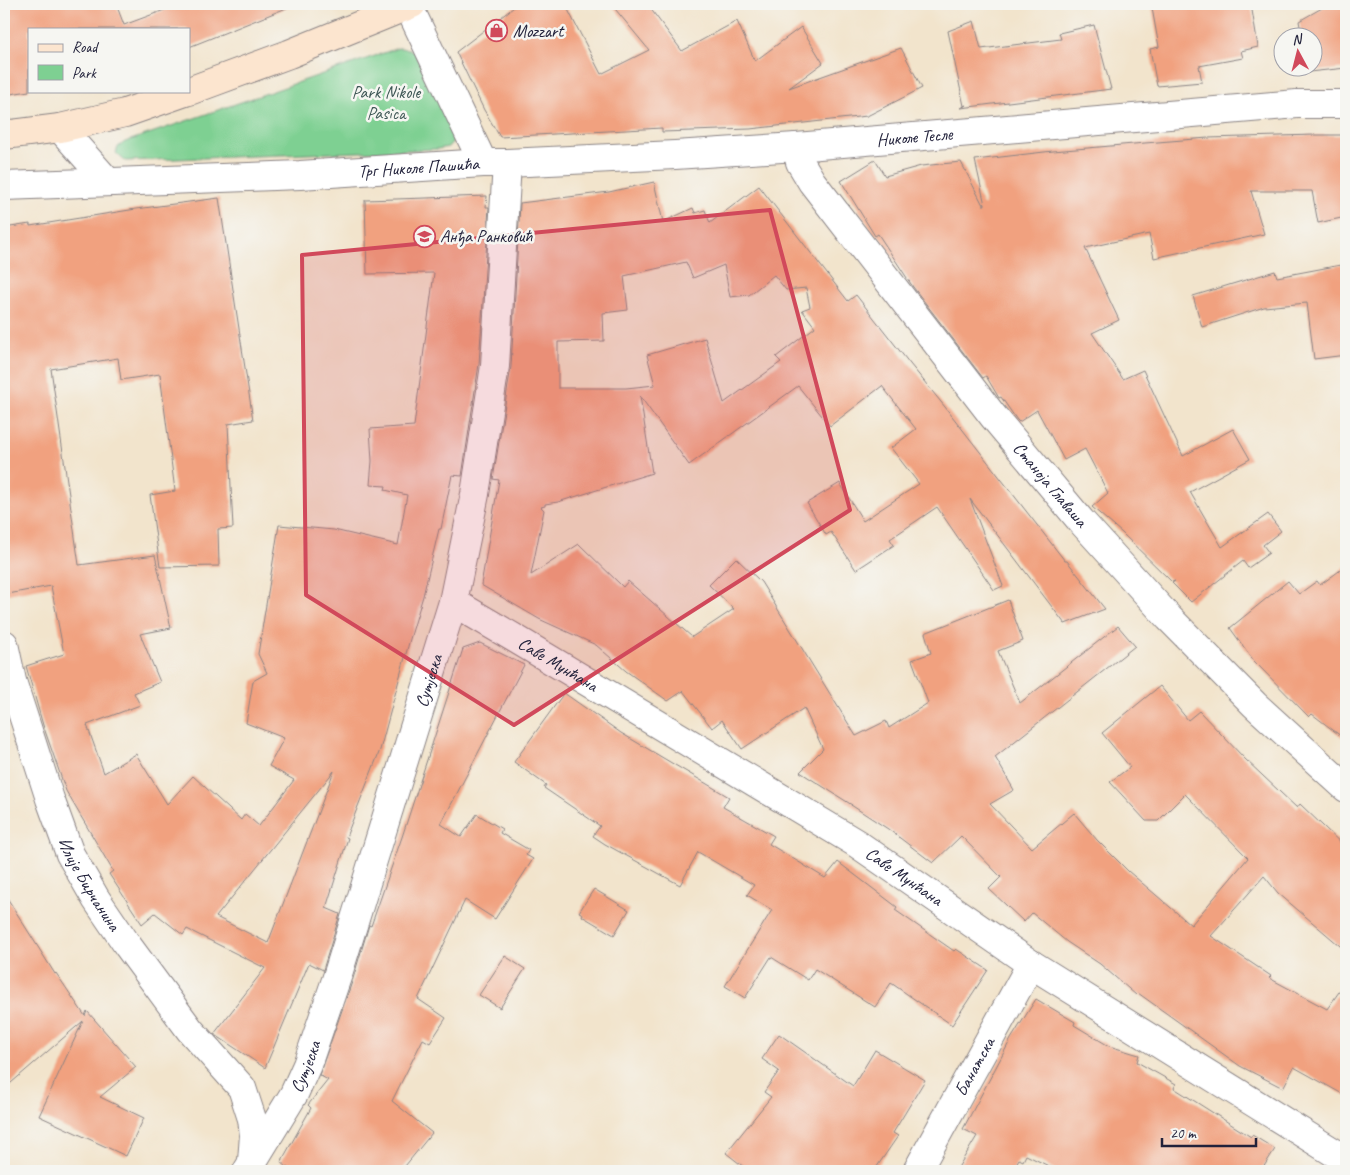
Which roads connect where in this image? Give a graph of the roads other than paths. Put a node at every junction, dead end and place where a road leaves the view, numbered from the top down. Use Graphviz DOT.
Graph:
graph roads {
  1 [pos="410,5"];
  2 [pos="190,90"];
  3 [pos="185,92"];
  4 [pos="1346,104"];
  5 [pos="60,128"];
  6 [pos="4,136"];
  7 [pos="796,147"];
  8 [pos="495,163"];
  9 [pos="108,182"];
  10 [pos="4,186"];
  11 [pos="453,602"];
  12 [pos="4,644"];
  13 [pos="1346,788"];
  14 [pos="1031,964"];
  15 [pos="242,1088"];
  16 [pos="294,1094"];
  17 [pos="1346,1160"];
  18 [pos="252,1169"];
  19 [pos="917,1171"];
  1 -- 2 [label="main road, Трг Николе Пашића"];
  1 -- 8 [label="street, Трг Николе Пашића"];
  3 -- 5 [label="main road, Трг Николе Пашића"];
  4 -- 7 [label="street, Николе Тесле"];
  5 -- 6 [label="main road, Трг Николе Пашића"];
  5 -- 9 [label="street"];
  7 -- 8 [label="street, Николе Тесле"];
  7 -- 13 [label="street, Станоја Главаша"];
  8 -- 9 [label="street, Трг Николе Пашића"];
  8 -- 11 [label="street, Сутјеска"];
  9 -- 10 [label="street, Трг Николе Пашића"];
  11 -- 14 [label="street, Саве Мунћана"];
  11 -- 16 [label="street, Сутјеска"];
  12 -- 15 [label="street, Илије Бирчанина"];
  14 -- 17 [label="street, Саве Мунћана"];
  14 -- 19 [label="street, Банатска"];
  15 -- 16 [label="street"];
  15 -- 18 [label="street, Илије Бирчанина"];
  16 -- 18 [label="street, Сутјеска"];
}
